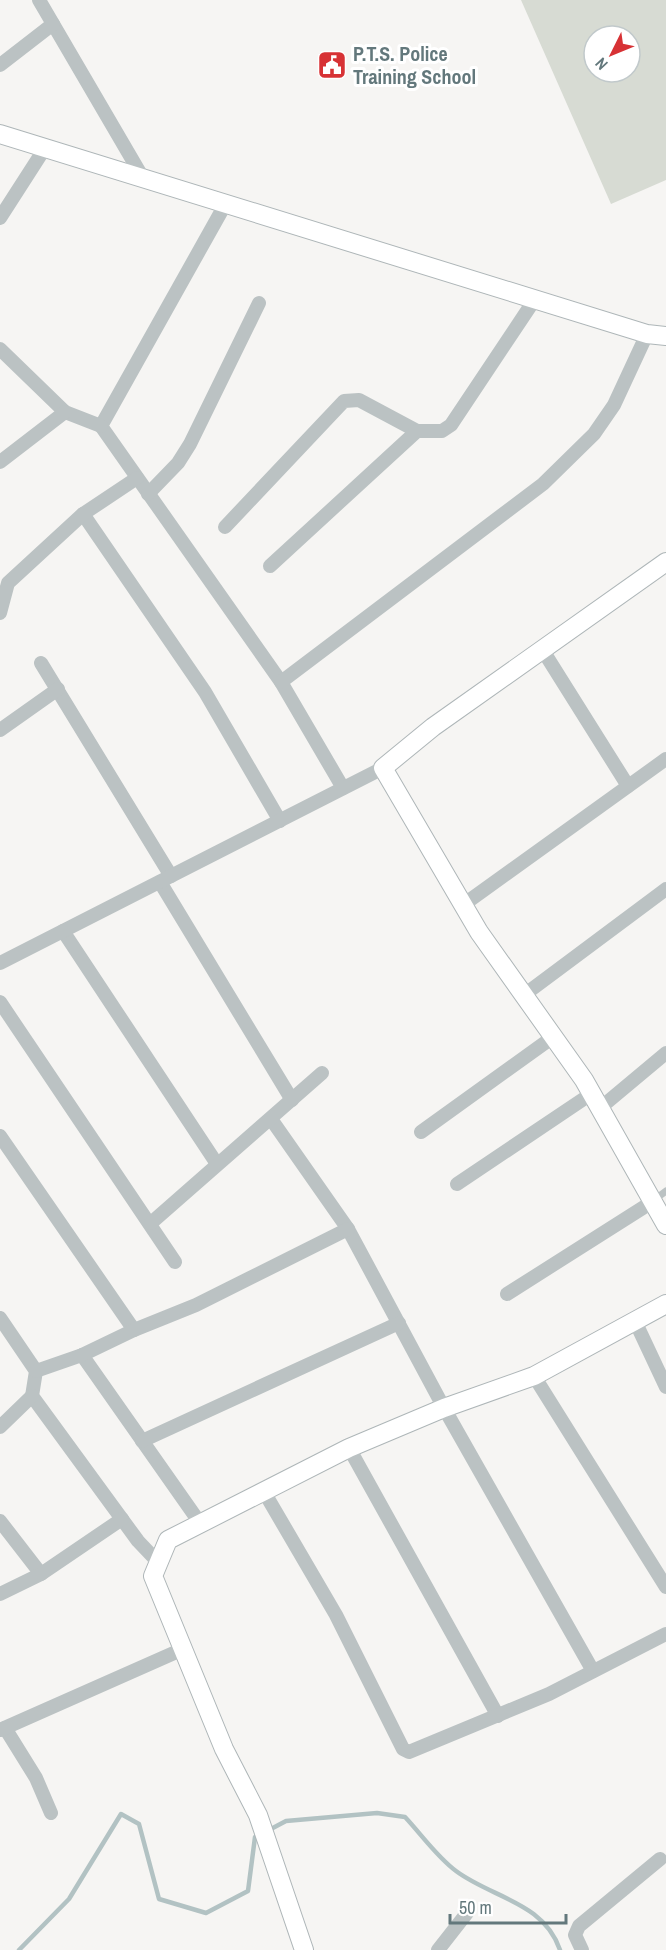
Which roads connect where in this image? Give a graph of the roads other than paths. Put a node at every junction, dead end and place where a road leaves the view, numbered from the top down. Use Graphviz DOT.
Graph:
graph roads {
  1 [pos="39,0"];
  2 [pos="53,24"];
  3 [pos="0,65"];
  4 [pos="0,134"];
  5 [pos="45,148"];
  6 [pos="143,178"];
  7 [pos="226,203"];
  8 [pos="0,218"];
  9 [pos="535,298"];
  10 [pos="259,303"];
  11 [pos="647,334"];
  12 [pos="666,336"];
  13 [pos="0,349"];
  14 [pos="65,412"];
  15 [pos="102,426"];
  16 [pos="417,431"];
  17 [pos="0,462"];
  18 [pos="136,478"];
  19 [pos="148,494"];
  20 [pos="82,514"];
  21 [pos="225,527"];
  22 [pos="666,562"];
  23 [pos="270,566"];
  24 [pos="4,577"];
  25 [pos="0,613"];
  26 [pos="542,649"];
  27 [pos="41,663"];
  28 [pos="280,682"];
  29 [pos="58,689"];
  30 [pos="0,730"];
  31 [pos="666,759"];
  32 [pos="383,768"];
  33 [pos="628,786"];
  34 [pos="343,788"];
  35 [pos="280,820"];
  36 [pos="165,879"];
  37 [pos="666,889"];
  38 [pos="463,905"];
  39 [pos="63,931"];
  40 [pos="0,963"];
  41 [pos="524,995"];
  42 [pos="0,1002"];
  43 [pos="553,1037"];
  44 [pos="666,1053"];
  45 [pos="322,1073"];
  46 [pos="292,1100"];
  47 [pos="595,1102"];
  48 [pos="271,1119"];
  49 [pos="421,1132"];
  50 [pos="0,1136"];
  51 [pos="217,1164"];
  52 [pos="457,1184"];
  53 [pos="659,1196"];
  54 [pos="151,1223"];
  55 [pos="666,1225"];
  56 [pos="348,1229"];
  57 [pos="175,1262"];
  58 [pos="507,1294"];
  59 [pos="666,1304"];
  60 [pos="0,1318"];
  61 [pos="635,1322"];
  62 [pos="399,1323"];
  63 [pos="134,1330"];
  64 [pos="82,1355"];
  65 [pos="36,1371"];
  66 [pos="534,1376"];
  67 [pos="666,1387"];
  68 [pos="32,1396"];
  69 [pos="444,1408"];
  70 [pos="0,1427"];
  71 [pos="142,1441"];
  72 [pos="349,1448"];
  73 [pos="263,1490"];
  74 [pos="122,1519"];
  75 [pos="0,1521"];
  76 [pos="200,1523"];
  77 [pos="157,1560"];
  78 [pos="41,1574"];
  79 [pos="666,1587"];
  80 [pos="0,1594"];
  81 [pos="666,1634"];
  82 [pos="183,1649"];
  83 [pos="593,1671"];
  84 [pos="498,1716"];
  85 [pos="3,1729"];
  86 [pos="51,1813"];
  87 [pos="660,1859"];
  88 [pos="467,1913"];
  89 [pos="304,1950"];
  90 [pos="438,1950"];
  91 [pos="582,1950"];
  1 -- 2 [label="street"];
  2 -- 3 [label="street"];
  2 -- 6 [label="street"];
  4 -- 5 [label="street"];
  5 -- 6 [label="street"];
  5 -- 8 [label="street"];
  6 -- 7 [label="street"];
  7 -- 9 [label="street"];
  7 -- 15 [label="street"];
  9 -- 11 [label="street"];
  9 -- 16 [label="street"];
  10 -- 19 [label="street"];
  11 -- 12 [label="street"];
  11 -- 28 [label="street"];
  13 -- 14 [label="street"];
  14 -- 15 [label="street"];
  14 -- 17 [label="street"];
  15 -- 18 [label="street"];
  16 -- 21 [label="street"];
  16 -- 23 [label="street"];
  18 -- 19 [label="street"];
  18 -- 20 [label="street"];
  19 -- 28 [label="street"];
  20 -- 24 [label="street"];
  20 -- 35 [label="street"];
  22 -- 26 [label="street"];
  24 -- 25 [label="street"];
  26 -- 32 [label="street"];
  26 -- 33 [label="street"];
  27 -- 29 [label="street"];
  28 -- 34 [label="street"];
  29 -- 30 [label="street"];
  29 -- 36 [label="street"];
  31 -- 33 [label="street"];
  32 -- 34 [label="street"];
  32 -- 38 [label="street"];
  33 -- 38 [label="street"];
  34 -- 35 [label="street"];
  35 -- 36 [label="street"];
  36 -- 39 [label="street"];
  36 -- 46 [label="street"];
  37 -- 41 [label="street"];
  38 -- 41 [label="street"];
  39 -- 40 [label="street"];
  39 -- 51 [label="street"];
  41 -- 43 [label="street"];
  42 -- 54 [label="street"];
  43 -- 47 [label="street"];
  43 -- 49 [label="street"];
  44 -- 47 [label="street"];
  45 -- 46 [label="street"];
  46 -- 48 [label="street"];
  47 -- 52 [label="street"];
  47 -- 53 [label="street"];
  48 -- 51 [label="street"];
  48 -- 56 [label="street"];
  50 -- 63 [label="street"];
  51 -- 54 [label="street"];
  53 -- 55 [label="street"];
  53 -- 58 [label="street"];
  54 -- 57 [label="street"];
  56 -- 62 [label="street"];
  56 -- 63 [label="street"];
  59 -- 61 [label="street"];
  60 -- 65 [label="street"];
  61 -- 66 [label="street"];
  61 -- 67 [label="street"];
  62 -- 69 [label="street"];
  62 -- 71 [label="street"];
  63 -- 64 [label="street"];
  64 -- 65 [label="street"];
  64 -- 71 [label="street"];
  65 -- 68 [label="street"];
  66 -- 69 [label="street"];
  66 -- 79 [label="street"];
  68 -- 70 [label="street"];
  68 -- 74 [label="street"];
  69 -- 72 [label="street"];
  69 -- 83 [label="street"];
  71 -- 76 [label="street"];
  72 -- 73 [label="street"];
  72 -- 84 [label="street"];
  73 -- 76 [label="street"];
  73 -- 84 [label="street"];
  74 -- 77 [label="street"];
  74 -- 78 [label="street"];
  75 -- 78 [label="street"];
  76 -- 77 [label="street"];
  77 -- 82 [label="street"];
  78 -- 80 [label="street"];
  81 -- 83 [label="street"];
  82 -- 85 [label="street"];
  82 -- 89 [label="street"];
  83 -- 84 [label="street"];
  85 -- 86 [label="street"];
  87 -- 91 [label="street"];
  88 -- 90 [label="street"];
}
